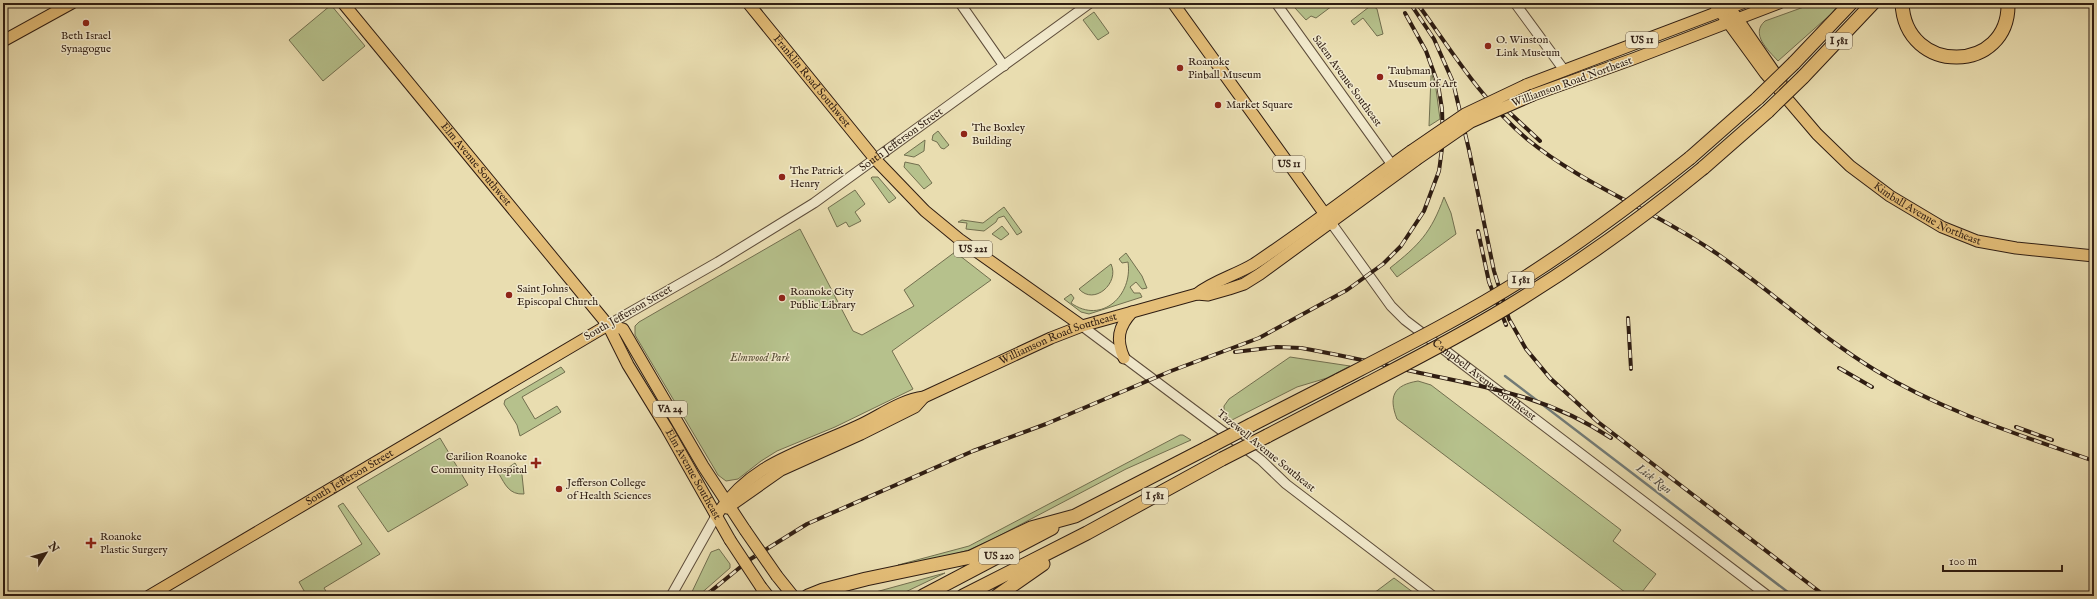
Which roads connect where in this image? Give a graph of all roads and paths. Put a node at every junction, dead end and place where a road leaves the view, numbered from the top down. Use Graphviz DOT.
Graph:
graph roads {
  1 [pos="72,3"];
  2 [pos="343,3"];
  3 [pos="748,3"];
  4 [pos="960,3"];
  5 [pos="1090,3"];
  6 [pos="1173,3"];
  7 [pos="1276,3"];
  8 [pos="1514,3"];
  9 [pos="1742,3"];
  10 [pos="1779,3"];
  11 [pos="1873,3"];
  12 [pos="1902,3"];
  13 [pos="2008,3"];
  14 [pos="1849,5"];
  15 [pos="1722,6"];
  16 [pos="1733,21"];
  17 [pos="3,41"];
  18 [pos="1004,66"];
  19 [pos="1564,70"];
  20 [pos="1414,156"];
  21 [pos="875,159"];
  22 [pos="1395,169"];
  23 [pos="1329,219"];
  24 [pos="2094,256"];
  25 [pos="1132,312"];
  26 [pos="608,325"];
  27 [pos="1082,326"];
  28 [pos="1124,358"];
  29 [pos="727,504"];
  30 [pos="716,516"];
  31 [pos="1075,516"];
  32 [pos="1087,532"];
  33 [pos="764,592"];
  34 [pos="149,596"];
  35 [pos="671,596"];
  36 [pos="793,596"];
  37 [pos="808,596"];
  38 [pos="923,596"];
  39 [pos="962,596"];
  40 [pos="997,596"];
  41 [pos="1433,596"];
  42 [pos="1768,596"];
  1 -- 17 [label="main road"];
  2 -- 26 [label="main road, Elm Avenue Southwest"];
  3 -- 21 [label="main road, Franklin Road Southwest / US 221"];
  4 -- 18 [label="street"];
  5 -- 18 [label="street, South Jefferson Street"];
  6 -- 23 [label="main road, Campbell Avenue Southeast / US 11"];
  7 -- 22 [label="street, Salem Avenue Southeast"];
  8 -- 19 [label="street"];
  9 -- 15 [label="main road, Williamson Road Northeast / US 11"];
  10 -- 16 [label="main road, Williamson Road Northeast / US 11"];
  11 -- 32 [label="highway, I 581, bridge"];
  12 -- 13 [label="highway"];
  14 -- 31 [label="highway, I 581, bridge"];
  15 -- 16 [label="main road, Kimball Avenue Northeast"];
  15 -- 19 [label="main road, Williamson Road Northeast / US 11"];
  16 -- 20 [label="main road, Williamson Road Northeast / US 11, bridge"];
  16 -- 24 [label="main road, Kimball Avenue Northeast"];
  18 -- 21 [label="street, South Jefferson Street"];
  19 -- 20 [label="main road, Williamson Road Northeast / US 11, bridge"];
  20 -- 22 [label="main road, Williamson Road Northeast / US 11"];
  21 -- 26 [label="street, South Jefferson Street"];
  21 -- 27 [label="main road, US 221"];
  22 -- 23 [label="main road, Williamson Road Southeast / US 11"];
  23 -- 25 [label="main road, Williamson Road Southeast"];
  23 -- 42 [label="street, Campbell Avenue Southeast"];
  25 -- 27 [label="main road, Williamson Road Southeast"];
  25 -- 28 [label="main road"];
  26 -- 29 [label="main road, Elm Avenue Southeast / VA 24"];
  26 -- 30 [label="main road, Elm Avenue Southeast / VA 24"];
  26 -- 34 [label="main road, South Jefferson Street"];
  27 -- 28 [label="street, Tazewell Avenue Southeast"];
  27 -- 29 [label="main road, Williamson Road Southeast"];
  28 -- 41 [label="street, Tazewell Avenue Southeast"];
  29 -- 30 [label="main road, Williamson Road Southeast"];
  29 -- 36 [label="main road, Elm Avenue Southeast / VA 24, bridge"];
  30 -- 33 [label="main road, Elm Avenue Southeast / VA 24, bridge"];
  30 -- 35 [label="street, Williamson Road Southeast"];
  31 -- 37 [label="highway"];
  31 -- 38 [label="highway, US 220"];
  32 -- 39 [label="highway, US 220"];
  32 -- 40 [label="highway"];
}
